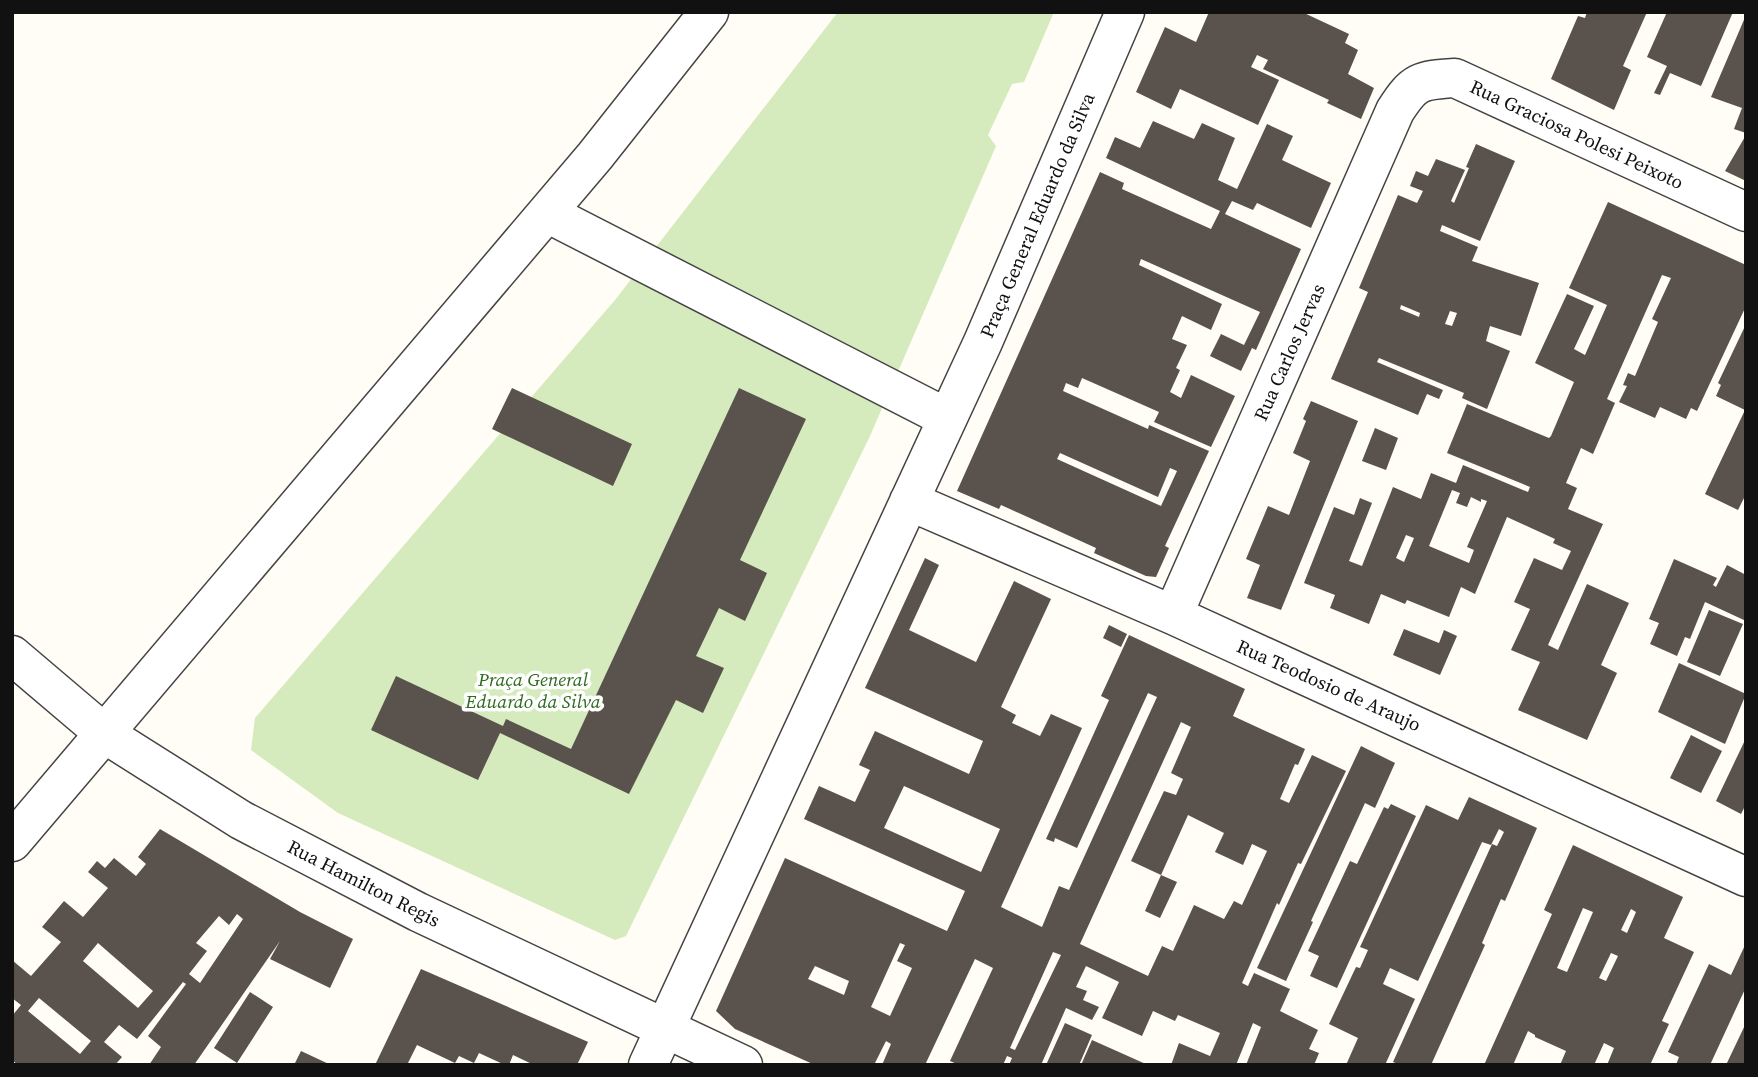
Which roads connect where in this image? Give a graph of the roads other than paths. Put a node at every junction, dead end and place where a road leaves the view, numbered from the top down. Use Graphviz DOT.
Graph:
graph roads {
  1 [pos="709,12"];
  2 [pos="1125,12"];
  3 [pos="1408,91"];
  4 [pos="1746,212"];
  5 [pos="547,213"];
  6 [pos="947,418"];
  7 [pos="909,501"];
  8 [pos="1173,615"];
  9 [pos="12,655"];
  10 [pos="105,734"];
  11 [pos="12,842"];
  12 [pos="1746,877"];
  13 [pos="664,1029"];
  14 [pos="648,1065"];
  15 [pos="743,1065"];
  1 -- 5 [label="street"];
  2 -- 6 [label="street, Praça General Eduardo da Silva"];
  3 -- 4 [label="street, Rua Graciosa Polesi Peixoto"];
  3 -- 8 [label="street, Rua Carlos Jervas"];
  5 -- 6 [label="street"];
  5 -- 10 [label="street"];
  6 -- 7 [label="street, Praça General Eduardo da Silva"];
  7 -- 8 [label="street, Rua Teodosio de Araujo"];
  7 -- 13 [label="street, Praça General Eduardo da Silva"];
  8 -- 12 [label="street, Rua Teodosio de Araujo"];
  9 -- 10 [label="street, Rua Hamilton Regis"];
  10 -- 11 [label="street"];
  10 -- 13 [label="street, Rua Hamilton Regis"];
  13 -- 14 [label="street, Praça General Eduardo da Silva"];
  13 -- 15 [label="street, Rua Hamilton Regis"];
}
